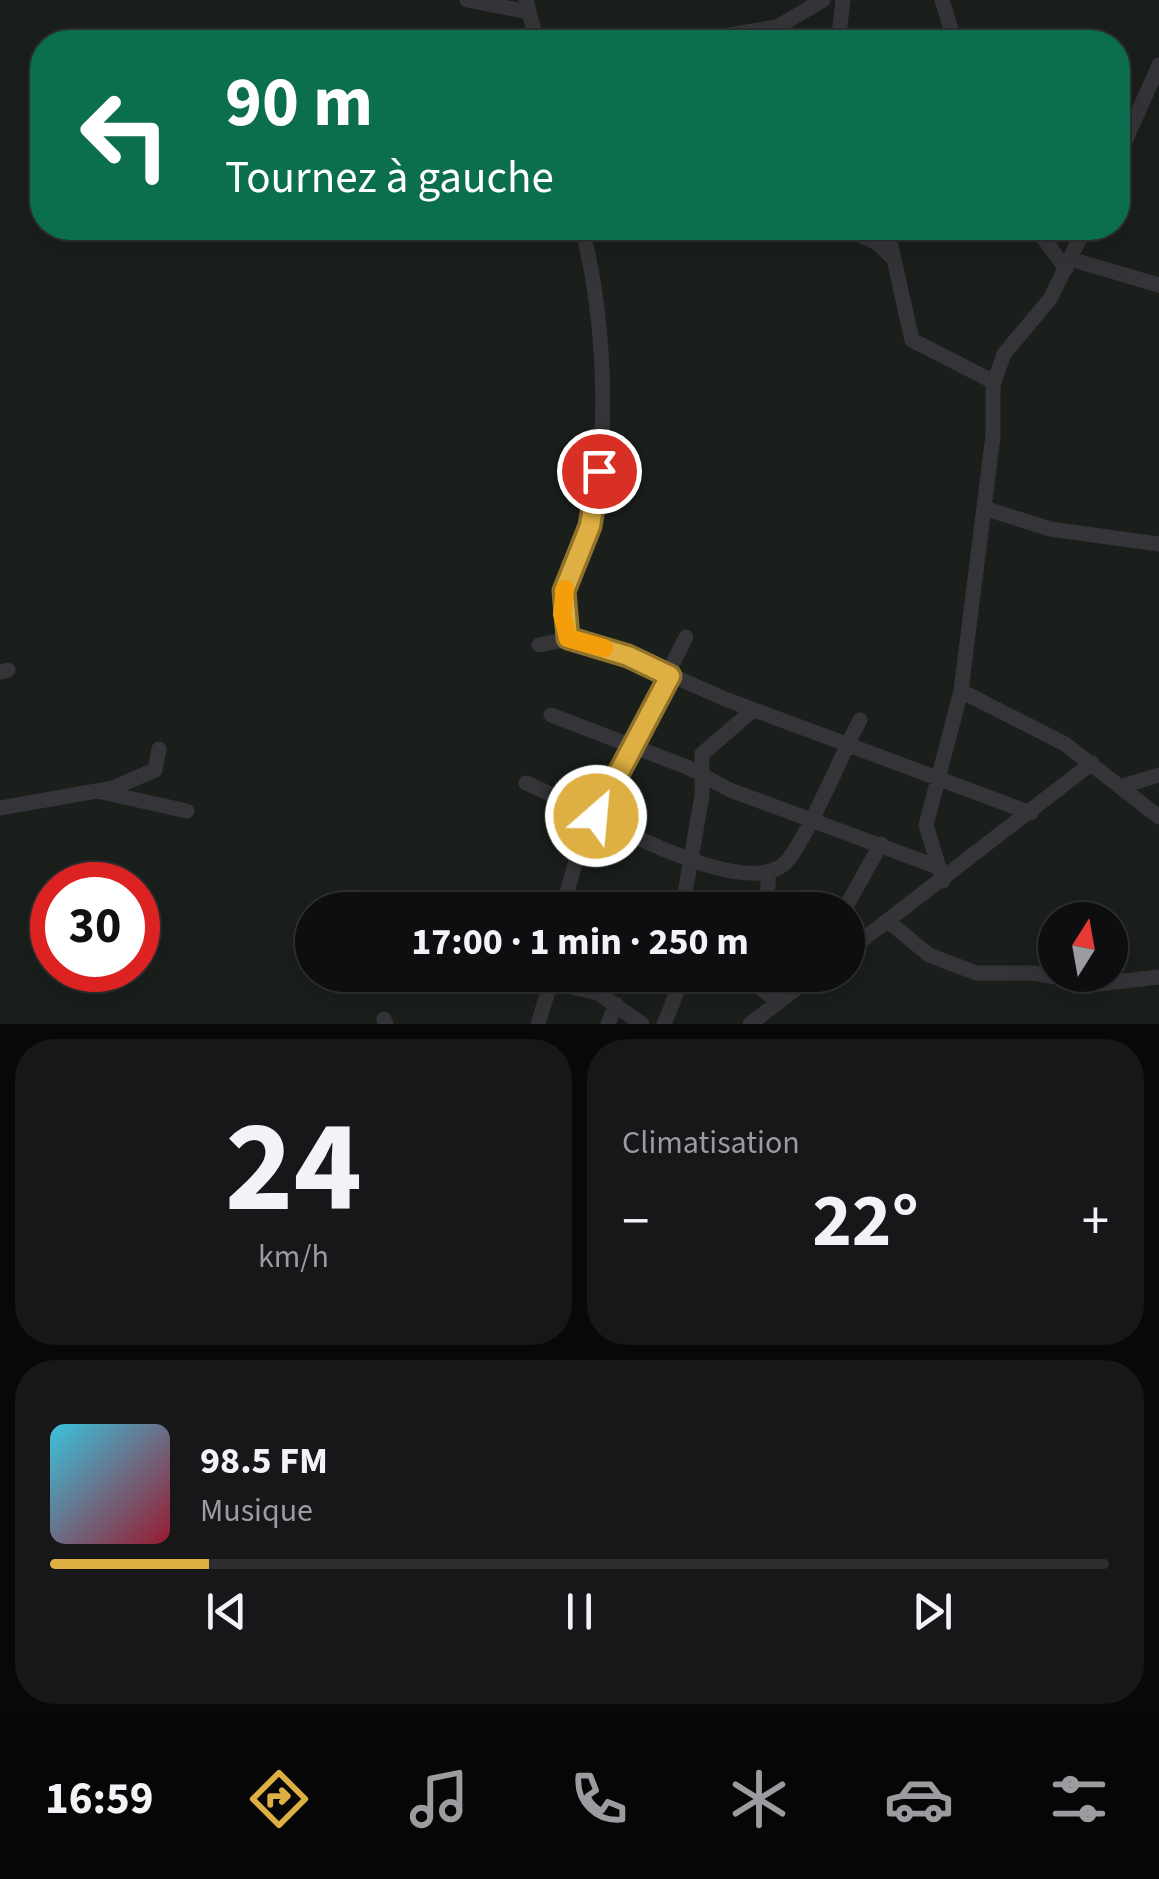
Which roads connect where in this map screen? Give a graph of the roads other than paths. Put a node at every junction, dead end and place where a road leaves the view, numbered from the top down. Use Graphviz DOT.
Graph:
graph roads {
  1 [pos="468,0"];
  2 [pos="823,0"];
  3 [pos="842,0"];
  4 [pos="942,0"];
  5 [pos="528,6"];
  6 [pos="759,30"];
  7 [pos="839,30"];
  8 [pos="951,30"];
  9 [pos="1159,65"];
  10 [pos="1130,126"];
  11 [pos="584,240"];
  12 [pos="870,240"];
  13 [pos="890,240"];
  14 [pos="1047,240"];
  15 [pos="1079,240"];
  16 [pos="894,258"];
  17 [pos="1068,264"];
  18 [pos="1159,284"];
  19 [pos="994,382"];
  20 [pos="984,508"];
  21 [pos="1159,544"];
  22 [pos="686,637"];
  23 [pos="568,638"];
  24 [pos="540,645"];
  25 [pos="670,676"];
  26 [pos="961,691"];
  27 [pos="753,710"];
  28 [pos="551,715"];
  29 [pos="860,720"];
  30 [pos="848,743"];
  31 [pos="632,745"];
  32 [pos="159,750"];
  33 [pos="1092,763"];
  34 [pos="701,774"];
  35 [pos="1159,775"];
  36 [pos="938,777"];
  37 [pos="526,783"];
  38 [pos="1124,786"];
  39 [pos="98,791"];
  40 [pos="0,808"];
  41 [pos="187,811"];
  42 [pos="1031,813"];
  43 [pos="596,816"];
  44 [pos="1159,816"];
  45 [pos="810,818"];
  46 [pos="880,844"];
  47 [pos="692,859"];
  48 [pos="935,866"];
  49 [pos="770,871"];
  50 [pos="943,881"];
  51 [pos="566,892"];
  52 [pos="686,892"];
  53 [pos="768,892"];
  54 [pos="854,892"];
  55 [pos="889,922"];
  56 [pos="865,940"];
  57 [pos="1159,977"];
  58 [pos="548,992"];
  59 [pos="595,992"];
  60 [pos="677,992"];
  61 [pos="767,992"];
  62 [pos="789,992"];
  63 [pos="778,1002"];
  64 [pos="616,1004"];
  65 [pos="538,1024"];
  66 [pos="608,1024"];
  67 [pos="642,1024"];
  68 [pos="664,1024"];
  69 [pos="750,1024"];
  1 -- 5 [label="street"];
  2 -- 6 [label="street"];
  3 -- 7 [label="street"];
  4 -- 8 [label="street"];
  9 -- 10 [label="street"];
  11 -- 23 [label="street"];
  12 -- 16 [label="street"];
  13 -- 16 [label="street"];
  14 -- 17 [label="street"];
  15 -- 17 [label="street"];
  16 -- 19 [label="street"];
  17 -- 18 [label="street"];
  17 -- 19 [label="street"];
  19 -- 20 [label="street"];
  20 -- 21 [label="street"];
  20 -- 26 [label="street"];
  22 -- 25 [label="street"];
  23 -- 24 [label="street"];
  23 -- 25 [label="street"];
  25 -- 27 [label="street"];
  25 -- 31 [label="street"];
  26 -- 33 [label="street"];
  26 -- 36 [label="street"];
  27 -- 30 [label="street"];
  27 -- 34 [label="street"];
  28 -- 31 [label="street"];
  29 -- 30 [label="street"];
  30 -- 36 [label="street"];
  30 -- 45 [label="street"];
  31 -- 34 [label="street"];
  31 -- 43 [label="street"];
  32 -- 39 [label="street"];
  33 -- 38 [label="street"];
  33 -- 42 [label="street"];
  34 -- 45 [label="street"];
  34 -- 47 [label="street"];
  35 -- 38 [label="street"];
  36 -- 42 [label="street"];
  36 -- 48 [label="street"];
  37 -- 43 [label="street"];
  38 -- 44 [label="street"];
  39 -- 40 [label="street"];
  39 -- 41 [label="street"];
  42 -- 50 [label="street"];
  43 -- 47 [label="street"];
  43 -- 51 [label="street"];
  45 -- 46 [label="street"];
  45 -- 49 [label="street"];
  46 -- 48 [label="street"];
  46 -- 54 [label="street"];
  47 -- 49 [label="street"];
  47 -- 52 [label="street"];
  48 -- 50 [label="street"];
  49 -- 53 [label="street"];
  50 -- 55 [label="street"];
  55 -- 56 [label="street"];
  55 -- 57 [label="street"];
  58 -- 65 [label="street"];
  59 -- 64 [label="street"];
  60 -- 68 [label="street"];
  61 -- 63 [label="street"];
  62 -- 63 [label="street"];
  63 -- 69 [label="street"];
  64 -- 66 [label="street"];
  64 -- 67 [label="street"];
}
